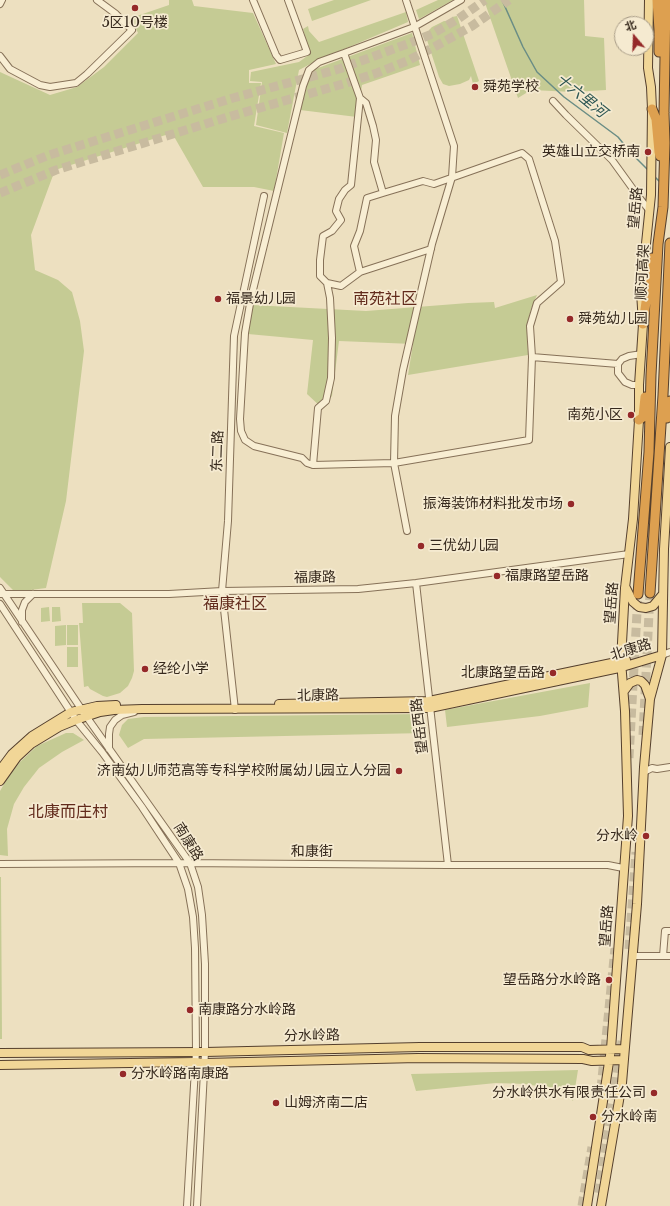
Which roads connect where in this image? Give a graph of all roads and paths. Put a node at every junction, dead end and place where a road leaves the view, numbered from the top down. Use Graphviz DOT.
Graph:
graph roads {
  1 [pos="2,0"];
  2 [pos="97,0"];
  3 [pos="253,0"];
  4 [pos="288,0"];
  5 [pos="406,0"];
  6 [pos="461,0"];
  7 [pos="649,0"];
  8 [pos="657,0"];
  9 [pos="666,0"];
  10 [pos="0,4"];
  11 [pos="414,27"];
  12 [pos="344,53"];
  13 [pos="0,56"];
  14 [pos="360,98"];
  15 [pos="553,101"];
  16 [pos="652,109"];
  17 [pos="664,113"];
  18 [pos="664,166"];
  19 [pos="452,177"];
  20 [pos="383,192"];
  21 [pos="264,196"];
  22 [pos="649,210"];
  23 [pos="670,243"];
  24 [pos="658,244"];
  25 [pos="431,249"];
  26 [pos="360,272"];
  27 [pos="327,283"];
  28 [pos="643,324"];
  29 [pos="642,354"];
  30 [pos="532,357"];
  31 [pos="618,364"];
  32 [pos="651,375"];
  33 [pos="639,385"];
  34 [pos="670,401"];
  35 [pos="639,420"];
  36 [pos="660,439"];
  37 [pos="670,447"];
  38 [pos="394,463"];
  39 [pos="313,465"];
  40 [pos="407,531"];
  41 [pos="629,554"];
  42 [pos="416,583"];
  43 [pos="0,588"];
  44 [pos="625,588"];
  45 [pos="222,591"];
  46 [pos="650,593"];
  47 [pos="2,594"];
  48 [pos="33,594"];
  49 [pos="638,594"];
  50 [pos="663,594"];
  51 [pos="0,604"];
  52 [pos="22,622"];
  53 [pos="666,654"];
  54 [pos="621,664"];
  55 [pos="624,691"];
  56 [pos="650,699"];
  57 [pos="430,705"];
  58 [pos="235,707"];
  59 [pos="142,709"];
  60 [pos="71,712"];
  61 [pos="84,713"];
  62 [pos="76,720"];
  63 [pos="109,749"];
  64 [pos="670,767"];
  65 [pos="0,770"];
  66 [pos="644,772"];
  67 [pos="0,781"];
  68 [pos="179,863"];
  69 [pos="190,863"];
  70 [pos="0,864"];
  71 [pos="448,865"];
  72 [pos="623,868"];
  73 [pos="670,931"];
  74 [pos="632,956"];
  75 [pos="667,956"];
  76 [pos="420,1047"];
  77 [pos="612,1049"];
  78 [pos="624,1049"];
  79 [pos="200,1051"];
  80 [pos="0,1053"];
  81 [pos="418,1058"];
  82 [pos="624,1060"];
  83 [pos="610,1061"];
  84 [pos="195,1062"];
  85 [pos="204,1063"];
  86 [pos="0,1064"];
  87 [pos="187,1206"];
  88 [pos="198,1206"];
  89 [pos="587,1206"];
  90 [pos="601,1206"];
  1 -- 10 [label="street"];
  2 -- 13 [label="street"];
  3 -- 4 [label="street"];
  5 -- 11 [label="street"];
  6 -- 11 [label="street"];
  7 -- 16 [label="main road, 望岳路"];
  8 -- 17 [label="highway"];
  9 -- 17 [label="highway, 顺河高架"];
  11 -- 12 [label="street"];
  11 -- 19 [label="street"];
  12 -- 14 [label="street"];
  12 -- 39 [label="street"];
  14 -- 20 [label="street"];
  14 -- 27 [label="street"];
  15 -- 22 [label="street"];
  16 -- 18 [label="highway"];
  16 -- 22 [label="main road, 望岳路"];
  17 -- 18 [label="highway, 顺河高架"];
  18 -- 24 [label="highway, 顺河高架"];
  19 -- 20 [label="street"];
  19 -- 25 [label="street"];
  19 -- 30 [label="street"];
  20 -- 26 [label="street"];
  21 -- 45 [label="street, 东二路"];
  22 -- 28 [label="main road, 望岳路"];
  23 -- 36 [label="highway, 顺河高架"];
  24 -- 28 [label="highway"];
  24 -- 32 [label="highway, 顺河高架"];
  25 -- 26 [label="street"];
  25 -- 38 [label="street"];
  26 -- 27 [label="street"];
  27 -- 39 [label="street"];
  28 -- 29 [label="main road, 望岳路"];
  29 -- 31 [label="street"];
  29 -- 33 [label="main road, 望岳路"];
  30 -- 31 [label="street"];
  30 -- 38 [label="street"];
  31 -- 33 [label="street"];
  32 -- 35 [label="highway"];
  32 -- 49 [label="highway, 顺河高架"];
  33 -- 35 [label="main road, 望岳路"];
  34 -- 36 [label="highway"];
  35 -- 41 [label="main road, 望岳路"];
  36 -- 46 [label="highway, 顺河高架"];
  37 -- 50 [label="main road, 望岳路"];
  38 -- 39 [label="street"];
  38 -- 40 [label="street"];
  41 -- 42 [label="street, 福康路"];
  41 -- 44 [label="main road, 望岳路"];
  42 -- 45 [label="street, 福康路"];
  42 -- 57 [label="street, 望岳西路"];
  43 -- 47 [label="street, 南康路"];
  44 -- 50 [label="main road"];
  44 -- 54 [label="main road, 望岳路"];
  45 -- 48 [label="street, 福康路"];
  45 -- 58 [label="street, 东二路"];
  47 -- 48 [label="street, 福康路"];
  47 -- 52 [label="street, 南康路"];
  48 -- 52 [label="street"];
  50 -- 53 [label="main road, 望岳路"];
  51 -- 60 [label="street, 南康路"];
  52 -- 61 [label="street, 南康路"];
  53 -- 54 [label="main road, 北康路"];
  53 -- 56 [label="main road, 望岳路"];
  54 -- 55 [label="main road, 望岳路"];
  54 -- 57 [label="main road, 北康路"];
  55 -- 56 [label="main road"];
  55 -- 72 [label="main road, 望岳路"];
  56 -- 66 [label="main road, 望岳路"];
  57 -- 58 [label="main road, 北康路"];
  57 -- 71 [label="street, 望岳西路"];
  58 -- 59 [label="main road, 北康路"];
  58 -- 61 [label="main road, 北康路"];
  59 -- 61 [label="main road, 北康路"];
  59 -- 63 [label="street"];
  60 -- 61 [label="main road, 北康路"];
  60 -- 62 [label="street, 南康路"];
  60 -- 65 [label="main road, 北康路"];
  61 -- 62 [label="main road, 北康路"];
  61 -- 63 [label="street, 南康路"];
  62 -- 67 [label="main road, 北康路"];
  62 -- 68 [label="street, 南康路"];
  63 -- 69 [label="street, 南康路"];
  64 -- 66 [label="street"];
  66 -- 74 [label="main road, 望岳路"];
  68 -- 69 [label="street, 和康街"];
  68 -- 70 [label="street, 和康街"];
  68 -- 79 [label="street, 南康路"];
  69 -- 71 [label="street, 和康街"];
  69 -- 79 [label="street, 南康路"];
  71 -- 72 [label="street, 和康街"];
  72 -- 77 [label="main road, 望岳路"];
  73 -- 75 [label="street"];
  74 -- 75 [label="street"];
  74 -- 78 [label="main road, 望岳路"];
  76 -- 77 [label="main road, 分水岭路"];
  76 -- 79 [label="main road, 分水岭路"];
  76 -- 81 [label="street"];
  77 -- 78 [label="main road, 分水岭路"];
  77 -- 83 [label="main road, 望岳路"];
  78 -- 82 [label="main road, 望岳路"];
  79 -- 80 [label="main road, 分水岭路"];
  79 -- 84 [label="street, 南康路"];
  79 -- 85 [label="street, 南康路"];
  81 -- 83 [label="main road, 分水岭路"];
  81 -- 85 [label="main road, 分水岭路"];
  82 -- 83 [label="main road, 分水岭路"];
  82 -- 90 [label="main road, 望岳路"];
  83 -- 89 [label="main road, 望岳路"];
  84 -- 85 [label="main road, 分水岭路"];
  84 -- 86 [label="main road, 分水岭路"];
  84 -- 87 [label="street, 南康路"];
  85 -- 88 [label="street, 南康路"];
}
